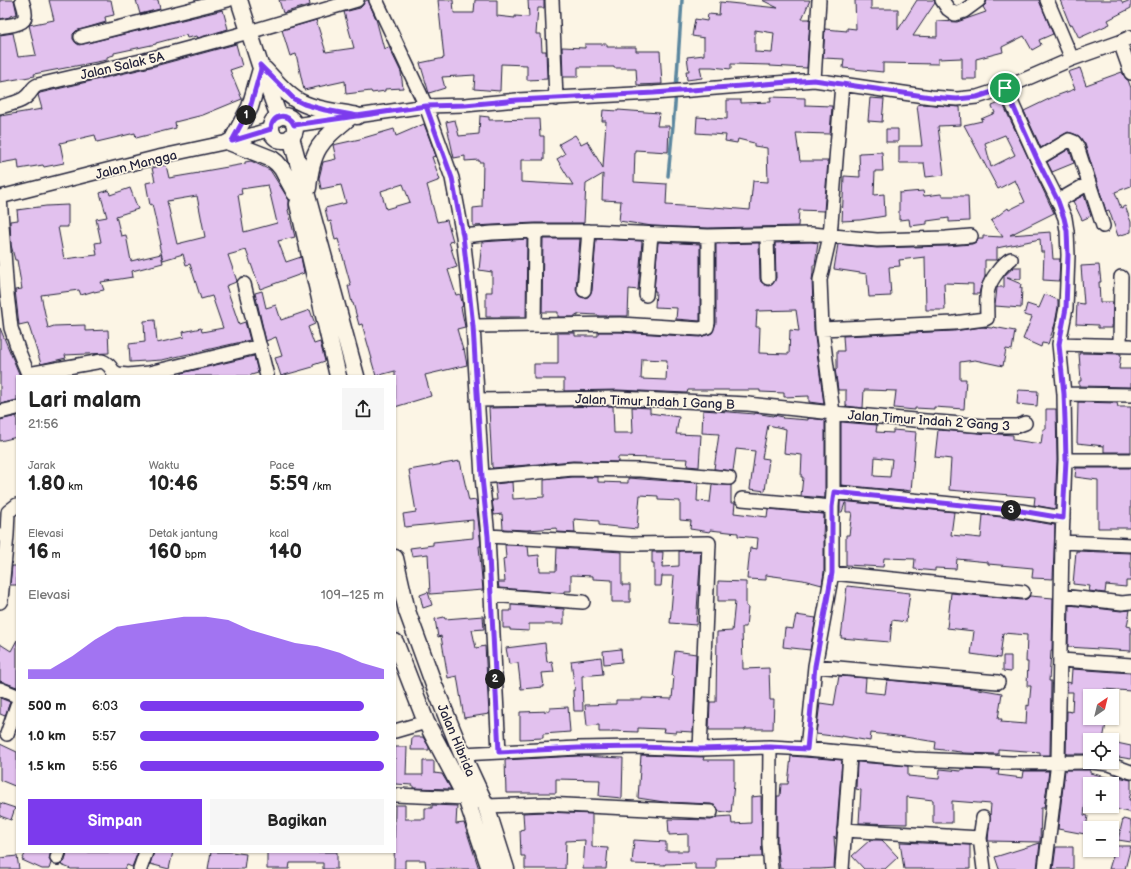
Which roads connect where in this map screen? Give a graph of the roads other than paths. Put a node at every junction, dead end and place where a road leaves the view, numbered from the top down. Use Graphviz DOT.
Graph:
graph roads {
  1 [pos="22,0"];
  2 [pos="228,0"];
  3 [pos="239,0"];
  4 [pos="353,0"];
  5 [pos="376,0"];
  6 [pos="552,0"];
  7 [pos="819,0"];
  8 [pos="942,0"];
  9 [pos="979,0"];
  10 [pos="1047,0"];
  11 [pos="0,27"];
  12 [pos="249,32"];
  13 [pos="81,37"];
  14 [pos="1125,39"];
  15 [pos="1072,59"];
  16 [pos="260,67"];
  17 [pos="1131,73"];
  18 [pos="814,80"];
  19 [pos="842,84"];
  20 [pos="1005,88"];
  21 [pos="556,99"];
  22 [pos="426,106"];
  23 [pos="0,107"];
  24 [pos="354,116"];
  25 [pos="275,123"];
  26 [pos="290,134"];
  27 [pos="231,142"];
  28 [pos="1037,159"];
  29 [pos="1089,183"];
  30 [pos="301,195"];
  31 [pos="0,197"];
  32 [pos="1058,201"];
  33 [pos="1104,226"];
  34 [pos="535,231"];
  35 [pos="589,231"];
  36 [pos="651,234"];
  37 [pos="767,235"];
  38 [pos="463,236"];
  39 [pos="708,236"];
  40 [pos="830,236"];
  41 [pos="971,236"];
  42 [pos="1012,259"];
  43 [pos="1121,277"];
  44 [pos="768,278"];
  45 [pos="244,284"];
  46 [pos="584,290"];
  47 [pos="3,295"];
  48 [pos="646,295"];
  49 [pos="534,325"];
  50 [pos="473,326"];
  51 [pos="822,329"];
  52 [pos="1059,344"];
  53 [pos="1126,345"];
  54 [pos="260,346"];
  55 [pos="113,373"];
  56 [pos="29,375"];
  57 [pos="267,375"];
  58 [pos="338,375"];
  59 [pos="356,375"];
  60 [pos="1064,394"];
  61 [pos="1131,395"];
  62 [pos="478,400"];
  63 [pos="16,408"];
  64 [pos="0,412"];
  65 [pos="832,413"];
  66 [pos="1025,423"];
  67 [pos="1066,460"];
  68 [pos="1131,460"];
  69 [pos="482,477"];
  70 [pos="729,478"];
  71 [pos="834,492"];
  72 [pos="742,499"];
  73 [pos="16,506"];
  74 [pos="832,507"];
  75 [pos="1063,518"];
  76 [pos="3,535"];
  77 [pos="488,536"];
  78 [pos="1062,542"];
  79 [pos="1131,545"];
  80 [pos="396,567"];
  81 [pos="832,573"];
  82 [pos="1023,592"];
  83 [pos="491,595"];
  84 [pos="1061,596"];
  85 [pos="0,602"];
  86 [pos="583,602"];
  87 [pos="1131,602"];
  88 [pos="401,613"];
  89 [pos="396,645"];
  90 [pos="1061,660"];
  91 [pos="1131,665"];
  92 [pos="815,666"];
  93 [pos="998,682"];
  94 [pos="0,689"];
  95 [pos="16,696"];
  96 [pos="16,708"];
  97 [pos="426,722"];
  98 [pos="396,731"];
  99 [pos="8,735"];
  100 [pos="770,747"];
  101 [pos="700,749"];
  102 [pos="807,749"];
  103 [pos="499,752"];
  104 [pos="462,754"];
  105 [pos="850,754"];
  106 [pos="1058,762"];
  107 [pos="1083,762"];
  108 [pos="1119,768"];
  109 [pos="1131,772"];
  110 [pos="396,795"];
  111 [pos="466,798"];
  112 [pos="486,806"];
  113 [pos="711,812"];
  114 [pos="983,818"];
  115 [pos="844,830"];
  116 [pos="980,838"];
  117 [pos="146,853"];
  118 [pos="140,869"];
  119 [pos="490,869"];
  120 [pos="506,869"];
  121 [pos="771,869"];
  122 [pos="842,869"];
  123 [pos="984,869"];
  124 [pos="1045,869"];
  1 -- 11 [label="street"];
  2 -- 13 [label="street"];
  3 -- 12 [label="main road"];
  4 -- 12 [label="street, Jalan Salak 5A"];
  5 -- 22 [label="street"];
  6 -- 21 [label="street"];
  7 -- 18 [label="street"];
  8 -- 9 [label="street"];
  10 -- 15 [label="street"];
  12 -- 16 [label="main road"];
  12 -- 23 [label="street, Jalan Salak 5A"];
  14 -- 15 [label="street"];
  14 -- 17 [label="street"];
  15 -- 20 [label="street"];
  16 -- 24 [label="main road"];
  16 -- 25 [label="main road"];
  16 -- 27 [label="main road"];
  18 -- 19 [label="street"];
  18 -- 21 [label="street"];
  19 -- 20 [label="street"];
  19 -- 40 [label="street"];
  20 -- 28 [label="street"];
  21 -- 22 [label="street"];
  22 -- 24 [label="street"];
  22 -- 38 [label="street"];
  24 -- 26 [label="street"];
  24 -- 30 [label="main road"];
  25 -- 26 [label="main road"];
  25 -- 26 [label="main road"];
  25 -- 27 [label="street, Jalan Mangga"];
  26 -- 30 [label="main road"];
  27 -- 30 [label="main road"];
  27 -- 31 [label="street, Jalan Mangga"];
  28 -- 29 [label="street"];
  28 -- 32 [label="street"];
  29 -- 32 [label="street"];
  29 -- 33 [label="street"];
  30 -- 58 [label="main road"];
  30 -- 59 [label="main road"];
  31 -- 47 [label="street"];
  32 -- 52 [label="street"];
  34 -- 35 [label="street"];
  34 -- 38 [label="street"];
  34 -- 49 [label="street"];
  35 -- 36 [label="street"];
  35 -- 46 [label="street"];
  36 -- 39 [label="street"];
  36 -- 48 [label="street"];
  37 -- 39 [label="street"];
  37 -- 40 [label="street"];
  37 -- 44 [label="street"];
  38 -- 50 [label="street"];
  39 -- 49 [label="street"];
  40 -- 41 [label="street"];
  40 -- 51 [label="street"];
  42 -- 51 [label="street"];
  43 -- 53 [label="street"];
  45 -- 54 [label="street"];
  47 -- 56 [label="street"];
  49 -- 50 [label="street"];
  50 -- 62 [label="street"];
  51 -- 65 [label="street"];
  52 -- 53 [label="street"];
  52 -- 60 [label="street"];
  54 -- 55 [label="street"];
  54 -- 57 [label="street"];
  55 -- 56 [label="street"];
  60 -- 61 [label="street"];
  60 -- 67 [label="street"];
  62 -- 65 [label="street, Jalan Timur Indah I Gang B"];
  62 -- 69 [label="street"];
  63 -- 64 [label="street"];
  65 -- 66 [label="street, Jalan Timur Indah 2 Gang 3"];
  65 -- 71 [label="street"];
  67 -- 68 [label="street"];
  67 -- 75 [label="street"];
  69 -- 70 [label="street"];
  69 -- 77 [label="street"];
  71 -- 74 [label="street"];
  71 -- 75 [label="street"];
  72 -- 74 [label="street"];
  73 -- 76 [label="street"];
  74 -- 81 [label="street"];
  75 -- 78 [label="street"];
  76 -- 85 [label="street"];
  77 -- 83 [label="street"];
  77 -- 101 [label="street"];
  78 -- 79 [label="street"];
  78 -- 84 [label="street"];
  80 -- 88 [label="main road, Jalan Hibrida"];
  81 -- 82 [label="street"];
  81 -- 92 [label="street"];
  83 -- 86 [label="street"];
  83 -- 103 [label="street"];
  84 -- 87 [label="street"];
  84 -- 90 [label="street"];
  88 -- 104 [label="main road, Jalan Hibrida"];
  89 -- 97 [label="main road"];
  90 -- 91 [label="street"];
  90 -- 106 [label="street"];
  92 -- 93 [label="street"];
  92 -- 102 [label="street"];
  94 -- 95 [label="street"];
  96 -- 99 [label="street"];
  97 -- 98 [label="street"];
  97 -- 111 [label="main road"];
  100 -- 101 [label="street"];
  100 -- 102 [label="street"];
  100 -- 121 [label="street"];
  101 -- 103 [label="street"];
  102 -- 105 [label="street"];
  103 -- 104 [label="street"];
  104 -- 112 [label="main road, Jalan Hibrida"];
  105 -- 106 [label="street"];
  105 -- 115 [label="street"];
  106 -- 107 [label="street"];
  106 -- 124 [label="street"];
  108 -- 109 [label="street"];
  110 -- 111 [label="street"];
  111 -- 119 [label="main road"];
  112 -- 113 [label="street"];
  112 -- 120 [label="main road, Jalan Hibrida"];
  114 -- 116 [label="street"];
  115 -- 116 [label="street"];
  115 -- 122 [label="street"];
  116 -- 123 [label="street"];
  117 -- 118 [label="street"];
}
